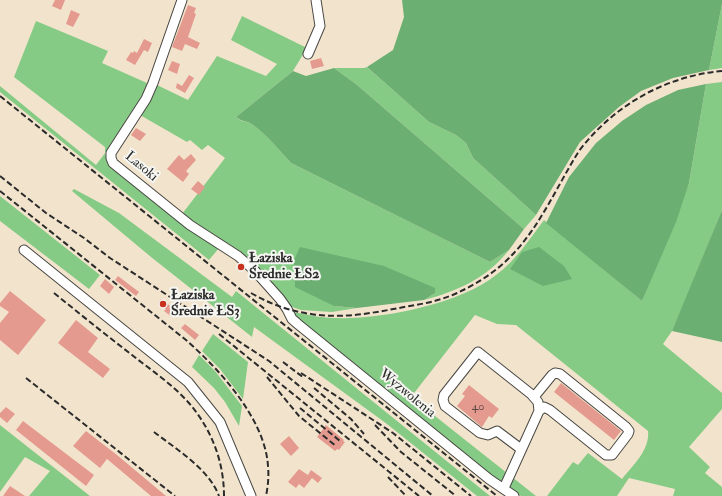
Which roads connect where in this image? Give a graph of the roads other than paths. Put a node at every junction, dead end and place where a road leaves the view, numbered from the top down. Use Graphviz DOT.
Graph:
graph roads {
  1 [pos="182,0"];
  2 [pos="316,0"];
  3 [pos="308,54"];
  4 [pos="24,250"];
  5 [pos="287,309"];
  6 [pos="534,397"];
  7 [pos="538,410"];
  8 [pos="521,449"];
  9 [pos="504,488"];
  10 [pos="251,496"];
  11 [pos="514,496"];
  1 -- 5 [label="street, Lasoki"];
  2 -- 3 [label="street"];
  4 -- 10 [label="street"];
  5 -- 9 [label="street, Wyzwolenia"];
  6 -- 7 [label="street"];
  6 -- 7 [label="street"];
  6 -- 8 [label="street"];
  7 -- 8 [label="street"];
  8 -- 9 [label="street"];
  9 -- 11 [label="street, Wyzwolenia"];
}
